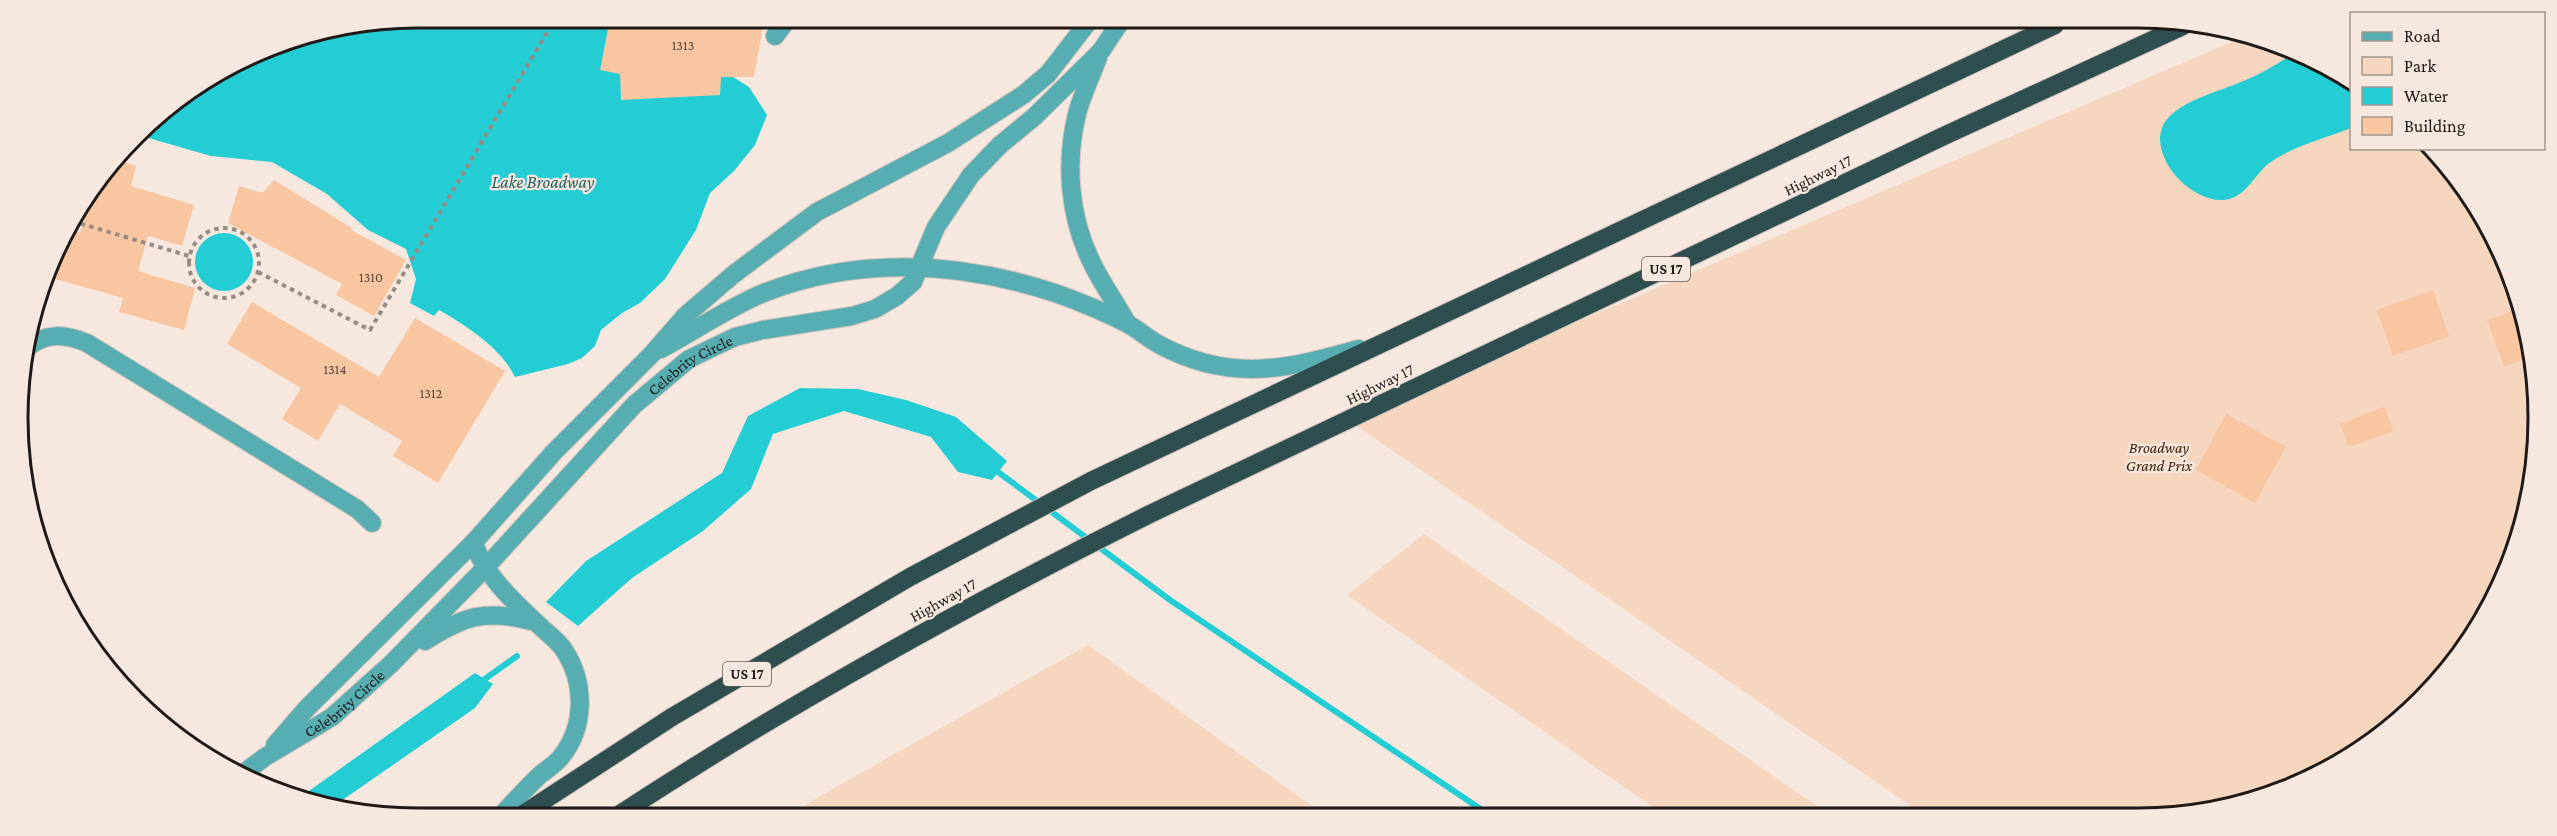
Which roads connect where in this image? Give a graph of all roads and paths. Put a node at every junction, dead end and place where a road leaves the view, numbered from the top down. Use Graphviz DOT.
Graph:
graph roads {
  1 [pos="550,28"];
  2 [pos="781,28"];
  3 [pos="1084,28"];
  4 [pos="1116,28"];
  5 [pos="2049,28"];
  6 [pos="2174,30"];
  7 [pos="775,36"];
  8 [pos="1101,51"];
  9 [pos="81,224"];
  10 [pos="189,256"];
  11 [pos="920,268"];
  12 [pos="258,272"];
  13 [pos="1127,323"];
  14 [pos="1385,342"];
  15 [pos="36,343"];
  16 [pos="652,354"];
  17 [pos="372,523"];
  18 [pos="474,542"];
  19 [pos="486,567"];
  20 [pos="535,622"];
  21 [pos="391,664"];
  22 [pos="265,757"];
  23 [pos="249,769"];
  24 [pos="509,808"];
  25 [pos="531,808"];
  26 [pos="630,808"];
  1 -- 12 [label="path"];
  2 -- 7 [label="street"];
  3 -- 16 [label="street, Celebrity Circle"];
  4 -- 8 [label="street, Celebrity Circle"];
  5 -- 14 [label="highway, Highway 17 / US 17"];
  6 -- 26 [label="highway, Highway 17 / US 17"];
  8 -- 11 [label="street, Celebrity Circle"];
  8 -- 13 [label="street"];
  9 -- 10 [label="path"];
  10 -- 12 [label="path"];
  10 -- 12 [label="path"];
  11 -- 13 [label="street"];
  11 -- 16 [label="street"];
  11 -- 19 [label="street, Celebrity Circle"];
  13 -- 14 [label="street"];
  14 -- 25 [label="highway, Highway 17 / US 17"];
  15 -- 17 [label="street"];
  16 -- 18 [label="street, Celebrity Circle"];
  18 -- 19 [label="street"];
  18 -- 22 [label="street, Celebrity Circle"];
  19 -- 20 [label="street"];
  19 -- 21 [label="street, Celebrity Circle"];
  20 -- 21 [label="street"];
  20 -- 24 [label="street"];
  21 -- 22 [label="street, Celebrity Circle"];
  22 -- 23 [label="street, Celebrity Circle"];
}
